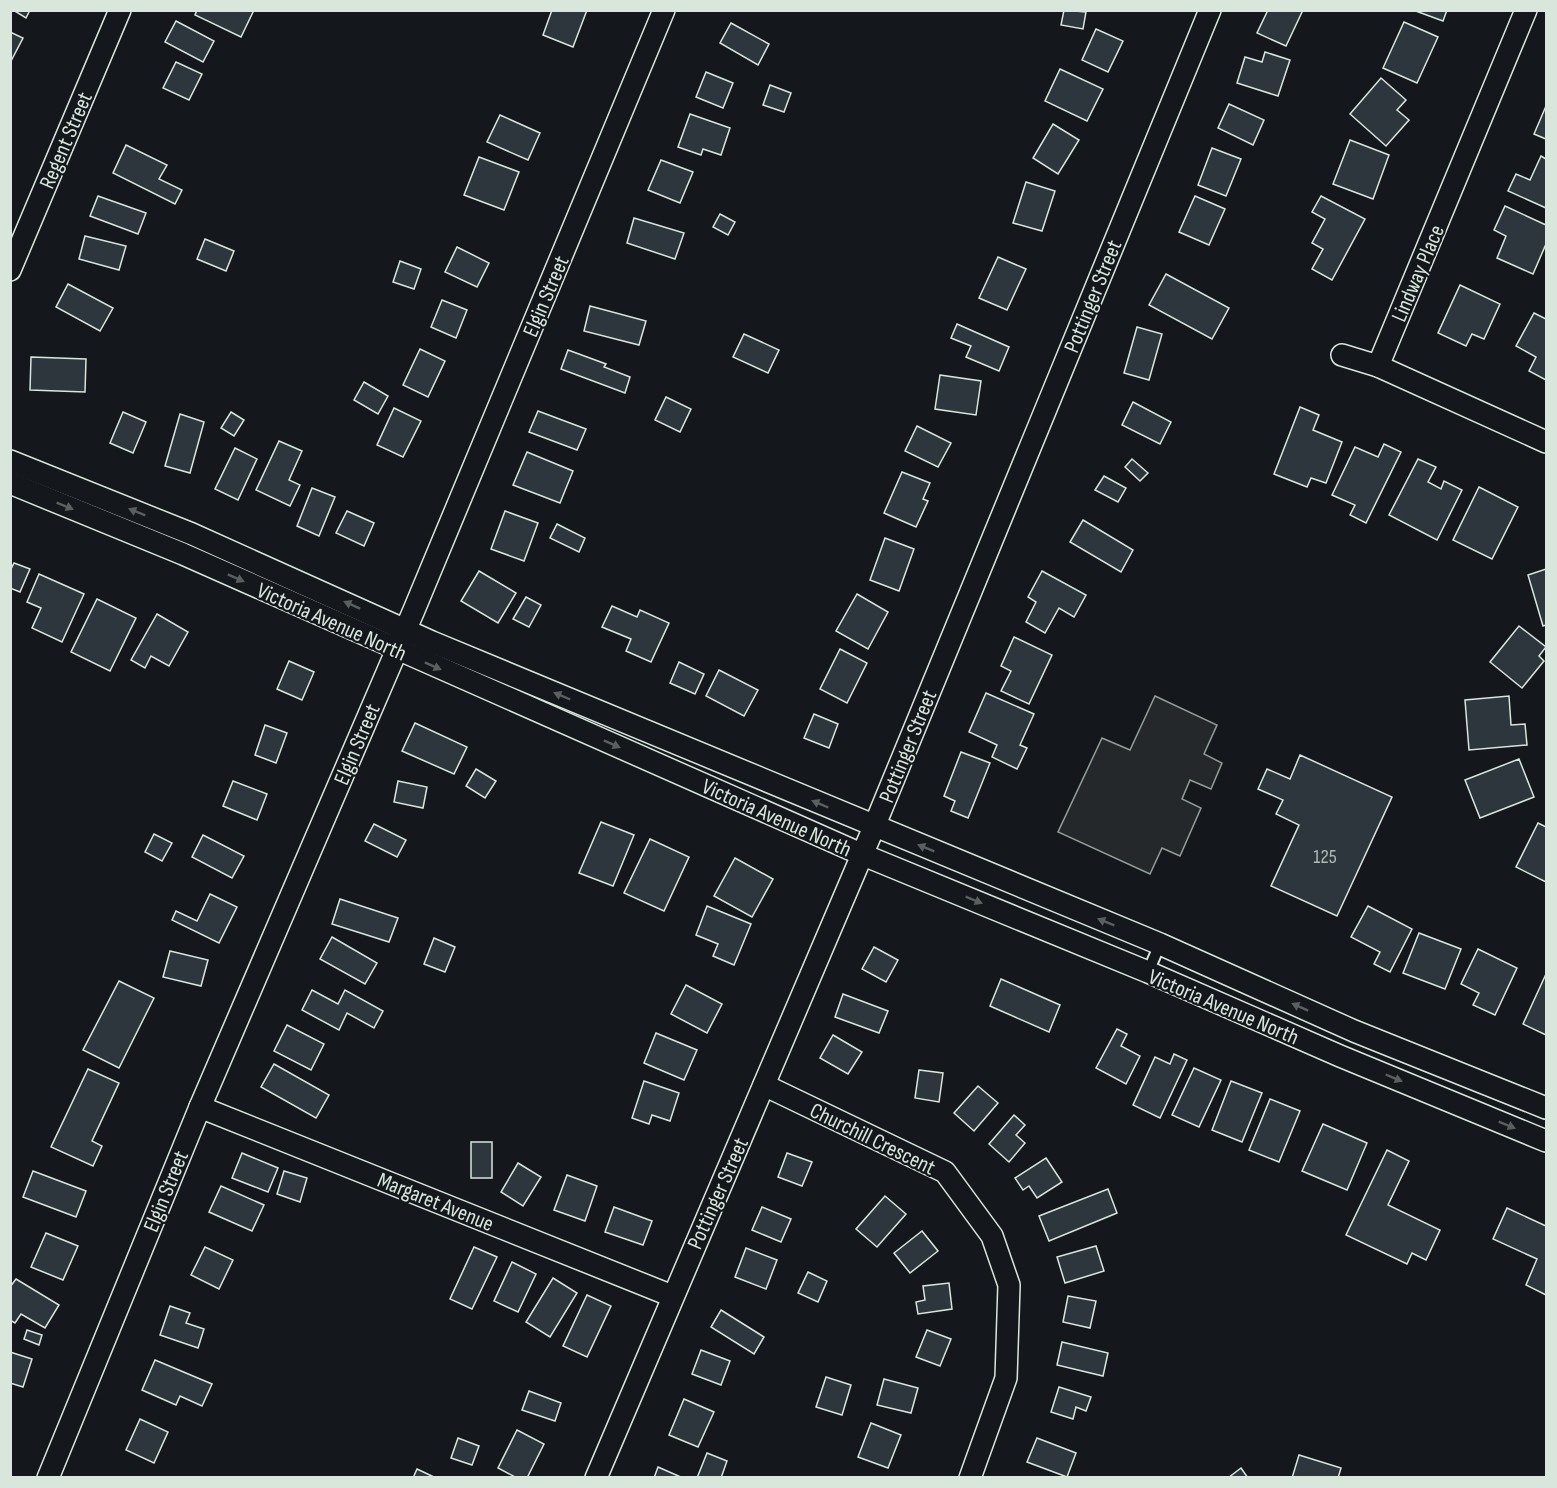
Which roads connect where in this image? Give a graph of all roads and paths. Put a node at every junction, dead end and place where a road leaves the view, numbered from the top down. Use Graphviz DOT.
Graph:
graph roads {
  1 [pos="120,10"];
  2 [pos="664,10"];
  3 [pos="1210,10"];
  4 [pos="1526,10"];
  5 [pos="10,270"];
  6 [pos="1342,355"];
  7 [pos="1378,366"];
  8 [pos="1546,442"];
  9 [pos="10,461"];
  10 [pos="10,483"];
  11 [pos="192,534"];
  12 [pos="183,554"];
  13 [pos="405,629"];
  14 [pos="396,650"];
  15 [pos="874,827"];
  16 [pos="861,854"];
  17 [pos="1160,944"];
  18 [pos="1148,972"];
  19 [pos="1482,1081"];
  20 [pos="764,1085"];
  21 [pos="200,1107"];
  22 [pos="1546,1108"];
  23 [pos="1468,1110"];
  24 [pos="1546,1141"];
  25 [pos="672,1296"];
  26 [pos="48,1478"];
  27 [pos="596,1478"];
  28 [pos="970,1478"];
  1 -- 5 [label="street, Regent Street"];
  2 -- 13 [label="street, Elgin Street"];
  3 -- 15 [label="street, Pottinger Street"];
  4 -- 7 [label="street, Lindway Place"];
  6 -- 7 [label="street"];
  7 -- 8 [label="street"];
  11 -- 9 [label="street, Victoria Avenue North, one-way"];
  10 -- 12 [label="street, Victoria Avenue North, one-way"];
  11 -- 12 [label="street"];
  13 -- 11 [label="street, Victoria Avenue North, one-way"];
  12 -- 14 [label="street, Victoria Avenue North, one-way"];
  13 -- 14 [label="street, Elgin Street"];
  15 -- 13 [label="street, Victoria Avenue North, one-way"];
  14 -- 16 [label="street, Victoria Avenue North, one-way"];
  14 -- 21 [label="street, Elgin Street"];
  15 -- 16 [label="street, Pottinger Street"];
  17 -- 15 [label="street, Victoria Avenue North, one-way"];
  16 -- 18 [label="street, Victoria Avenue North, one-way"];
  16 -- 20 [label="street, Pottinger Street"];
  17 -- 18 [label="lane"];
  19 -- 17 [label="street, Victoria Avenue North, one-way"];
  18 -- 23 [label="street, Victoria Avenue North, one-way"];
  19 -- 22 [label="street, Victoria Avenue North"];
  19 -- 23 [label="street"];
  20 -- 25 [label="street, Pottinger Street"];
  20 -- 28 [label="street, Churchill Crescent"];
  21 -- 25 [label="street, Margaret Avenue"];
  21 -- 26 [label="street, Elgin Street"];
  23 -- 24 [label="street, Victoria Avenue North, one-way"];
  25 -- 27 [label="street, Pottinger Street"];
}
